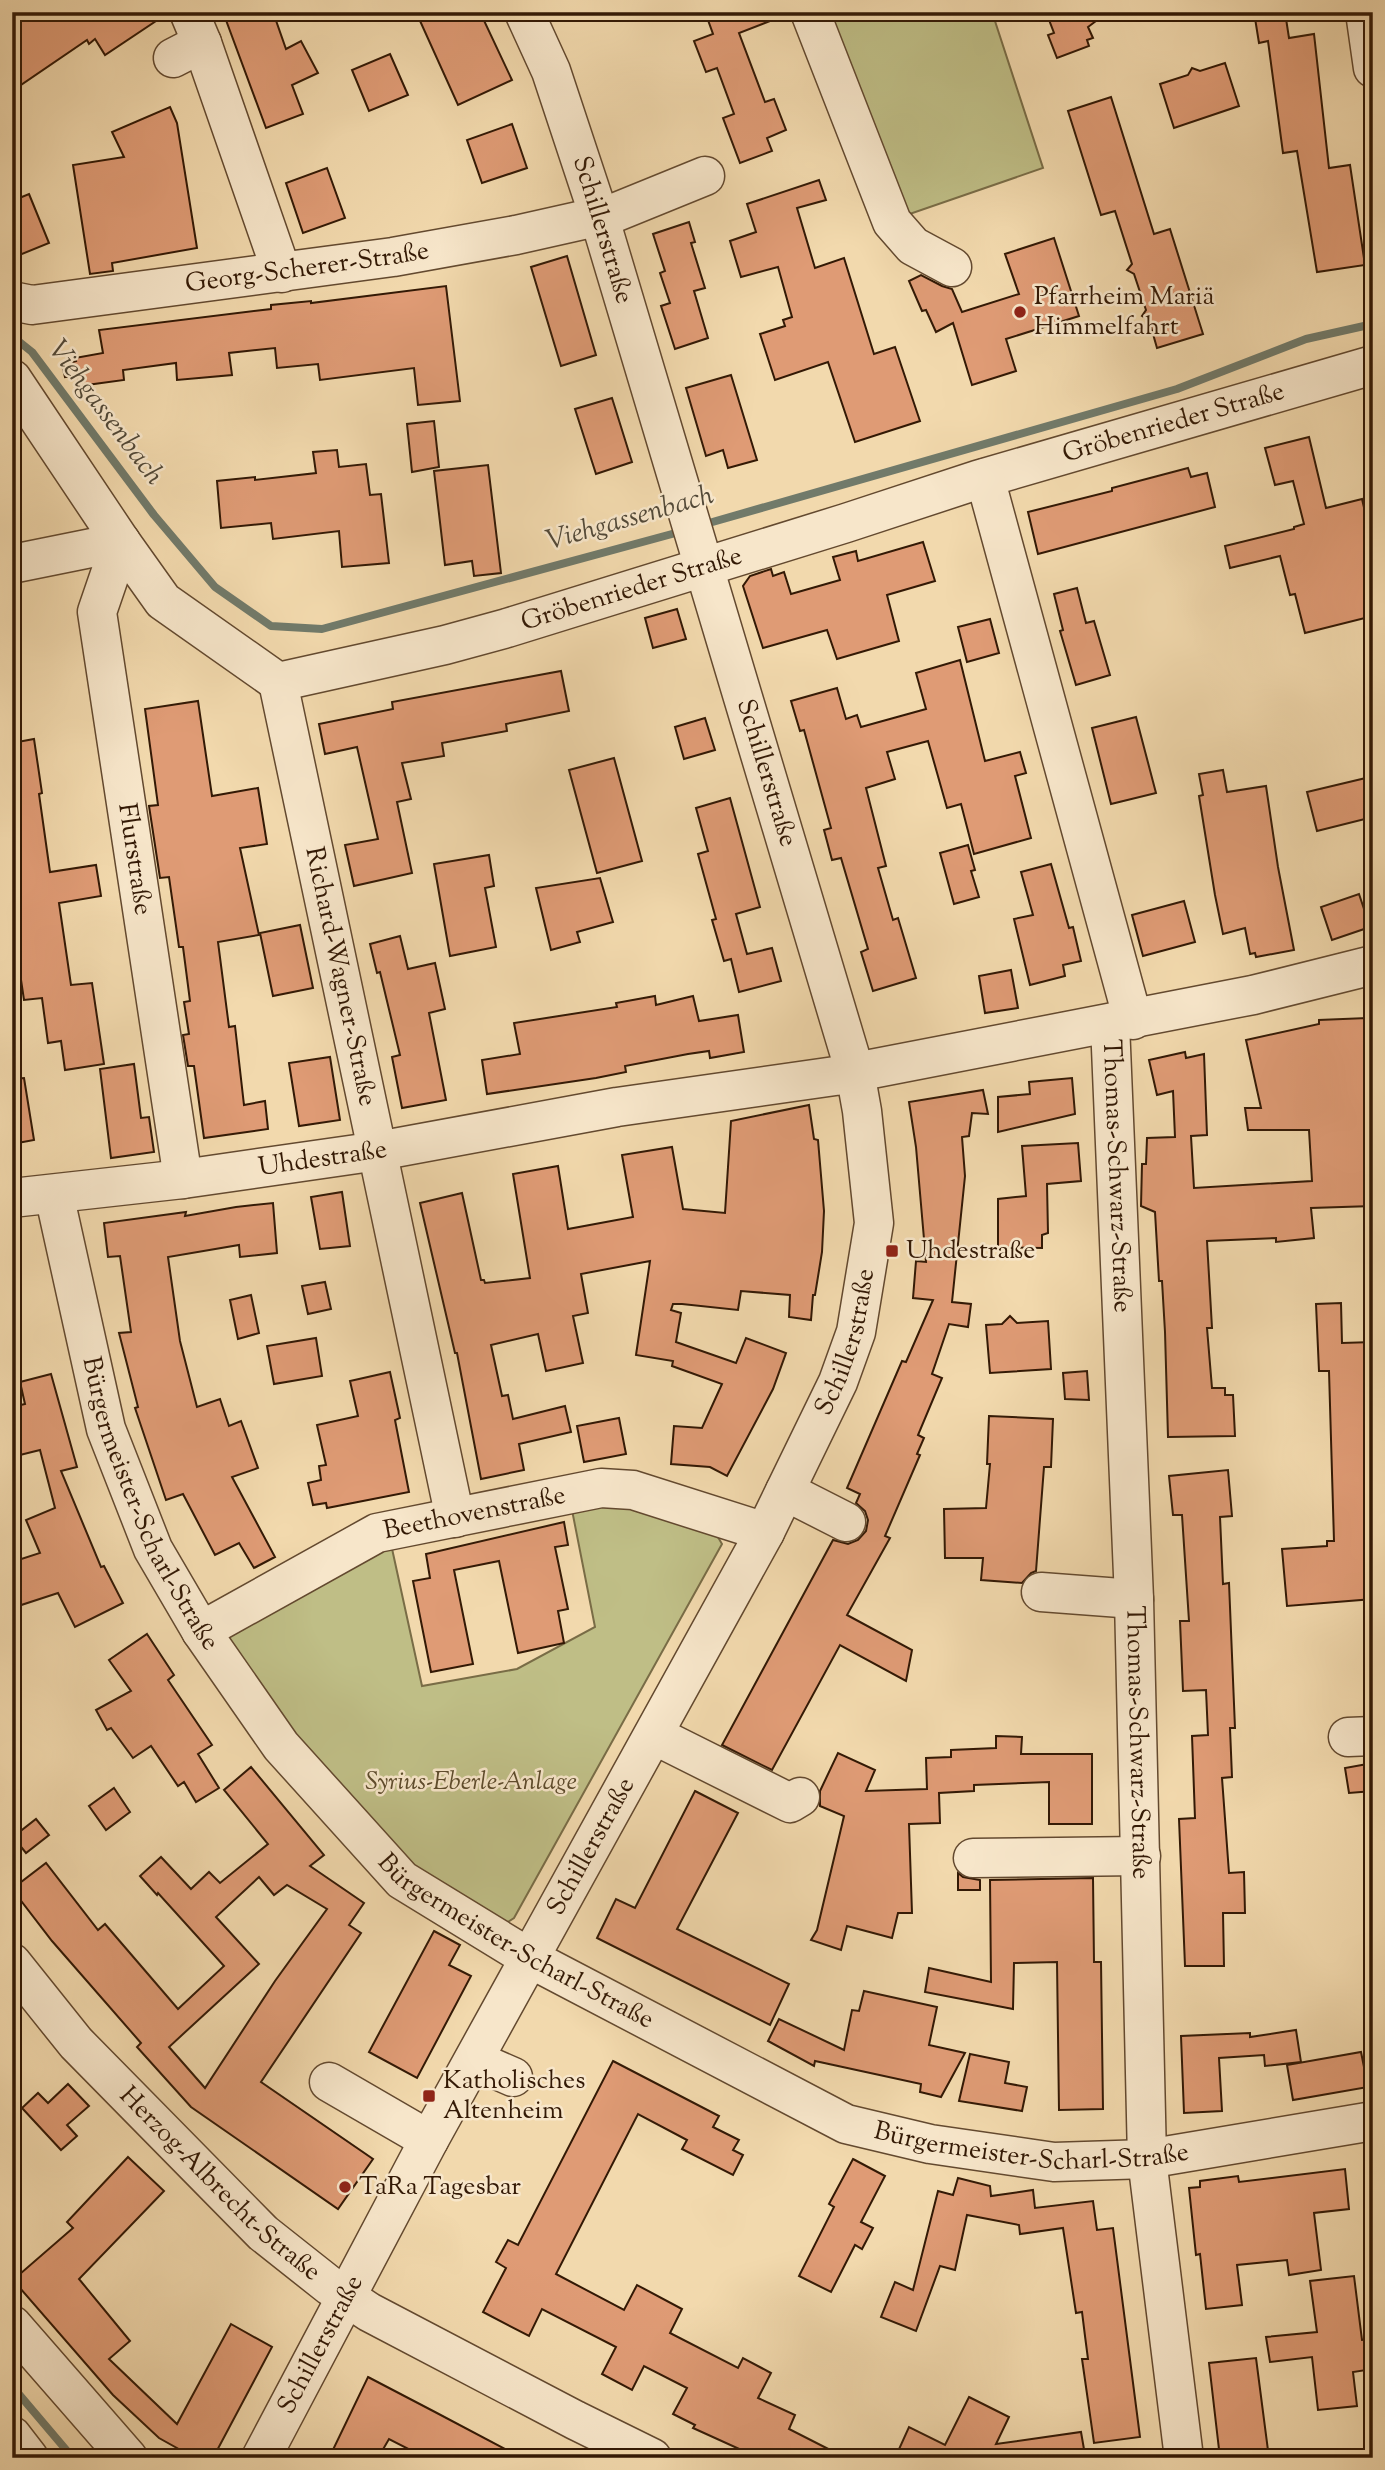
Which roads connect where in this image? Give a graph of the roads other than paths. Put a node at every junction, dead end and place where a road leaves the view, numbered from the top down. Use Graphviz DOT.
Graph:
graph roads {
  1 [pos="524,12"];
  2 [pos="810,12"];
  3 [pos="1365,12"];
  4 [pos="188,38"];
  5 [pos="1373,68"];
  6 [pos="705,176"];
  7 [pos="598,216"];
  8 [pos="952,267"];
  9 [pos="282,273"];
  10 [pos="12,301"];
  11 [pos="1372,370"];
  12 [pos="12,379"];
  13 [pos="985,478"];
  14 [pos="121,542"];
  15 [pos="697,542"];
  16 [pos="12,564"];
  17 [pos="278,682"];
  18 [pos="1372,966"];
  19 [pos="1122,1022"];
  20 [pos="856,1072"];
  21 [pos="378,1151"];
  22 [pos="183,1179"];
  23 [pos="54,1194"];
  24 [pos="12,1198"];
  25 [pos="785,1491"];
  26 [pos="455,1518"];
  27 [pos="846,1522"];
  28 [pos="765,1532"];
  29 [pos="1041,1592"];
  30 [pos="1134,1599"];
  31 [pos="201,1631"];
  32 [pos="654,1735"];
  33 [pos="800,1797"];
  34 [pos="1141,1856"];
  35 [pos="973,1858"];
  36 [pos="531,1959"];
  37 [pos="12,1963"];
  38 [pos="474,2060"];
  39 [pos="513,2077"];
  40 [pos="329,2082"];
  41 [pos="1373,2121"];
  42 [pos="429,2140"];
  43 [pos="1147,2160"];
  44 [pos="346,2297"];
  45 [pos="12,2325"];
  46 [pos="12,2436"];
  47 [pos="29,2458"];
  48 [pos="128,2458"];
  49 [pos="261,2458"];
  50 [pos="652,2458"];
  51 [pos="1184,2458"];
  1 -- 7 [label="street, Schillerstraße"];
  2 -- 8 [label="street"];
  3 -- 5 [label="street"];
  4 -- 9 [label="street"];
  6 -- 7 [label="street, Georg-Scherer-Straße"];
  7 -- 9 [label="street, Georg-Scherer-Straße"];
  7 -- 15 [label="street, Schillerstraße"];
  9 -- 10 [label="street, Georg-Scherer-Straße"];
  11 -- 13 [label="street, Gröbenrieder Straße"];
  12 -- 14 [label="street"];
  13 -- 15 [label="street, Gröbenrieder Straße"];
  13 -- 19 [label="street, Thomas-Schwarz-Straße"];
  14 -- 16 [label="street"];
  14 -- 17 [label="street"];
  14 -- 22 [label="street, Flurstraße"];
  15 -- 17 [label="street, Gröbenrieder Straße"];
  15 -- 20 [label="street, Schillerstraße"];
  17 -- 21 [label="street, Richard-Wagner-Straße"];
  18 -- 19 [label="street, Uhdestraße"];
  19 -- 20 [label="street, Uhdestraße"];
  19 -- 30 [label="street, Thomas-Schwarz-Straße"];
  20 -- 21 [label="street, Uhdestraße"];
  20 -- 25 [label="street, Schillerstraße"];
  21 -- 22 [label="street, Uhdestraße"];
  21 -- 26 [label="street, Richard-Wagner-Straße"];
  22 -- 23 [label="street, Uhdestraße"];
  23 -- 24 [label="street, Uhdestraße"];
  23 -- 31 [label="street, Bürgermeister-Scharl-Straße"];
  25 -- 27 [label="street"];
  25 -- 28 [label="street, Schillerstraße"];
  26 -- 28 [label="street, Beethovenstraße"];
  26 -- 31 [label="street, Beethovenstraße"];
  28 -- 32 [label="street, Schillerstraße"];
  29 -- 30 [label="street"];
  30 -- 34 [label="street, Thomas-Schwarz-Straße"];
  31 -- 36 [label="street, Bürgermeister-Scharl-Straße"];
  32 -- 33 [label="street"];
  32 -- 36 [label="street, Schillerstraße"];
  34 -- 35 [label="street"];
  34 -- 43 [label="street, Thomas-Schwarz-Straße"];
  36 -- 38 [label="street, Schillerstraße"];
  36 -- 43 [label="street, Bürgermeister-Scharl-Straße"];
  37 -- 44 [label="street, Herzog-Albrecht-Straße"];
  38 -- 39 [label="street"];
  38 -- 42 [label="street, Schillerstraße"];
  40 -- 42 [label="street"];
  41 -- 43 [label="street, Bürgermeister-Scharl-Straße"];
  42 -- 44 [label="street, Schillerstraße"];
  43 -- 51 [label="street, Thomas-Schwarz-Straße"];
  44 -- 49 [label="street, Schillerstraße"];
  44 -- 50 [label="street, Herzog-Albrecht-Straße"];
  45 -- 48 [label="street"];
  46 -- 47 [label="street"];
}
